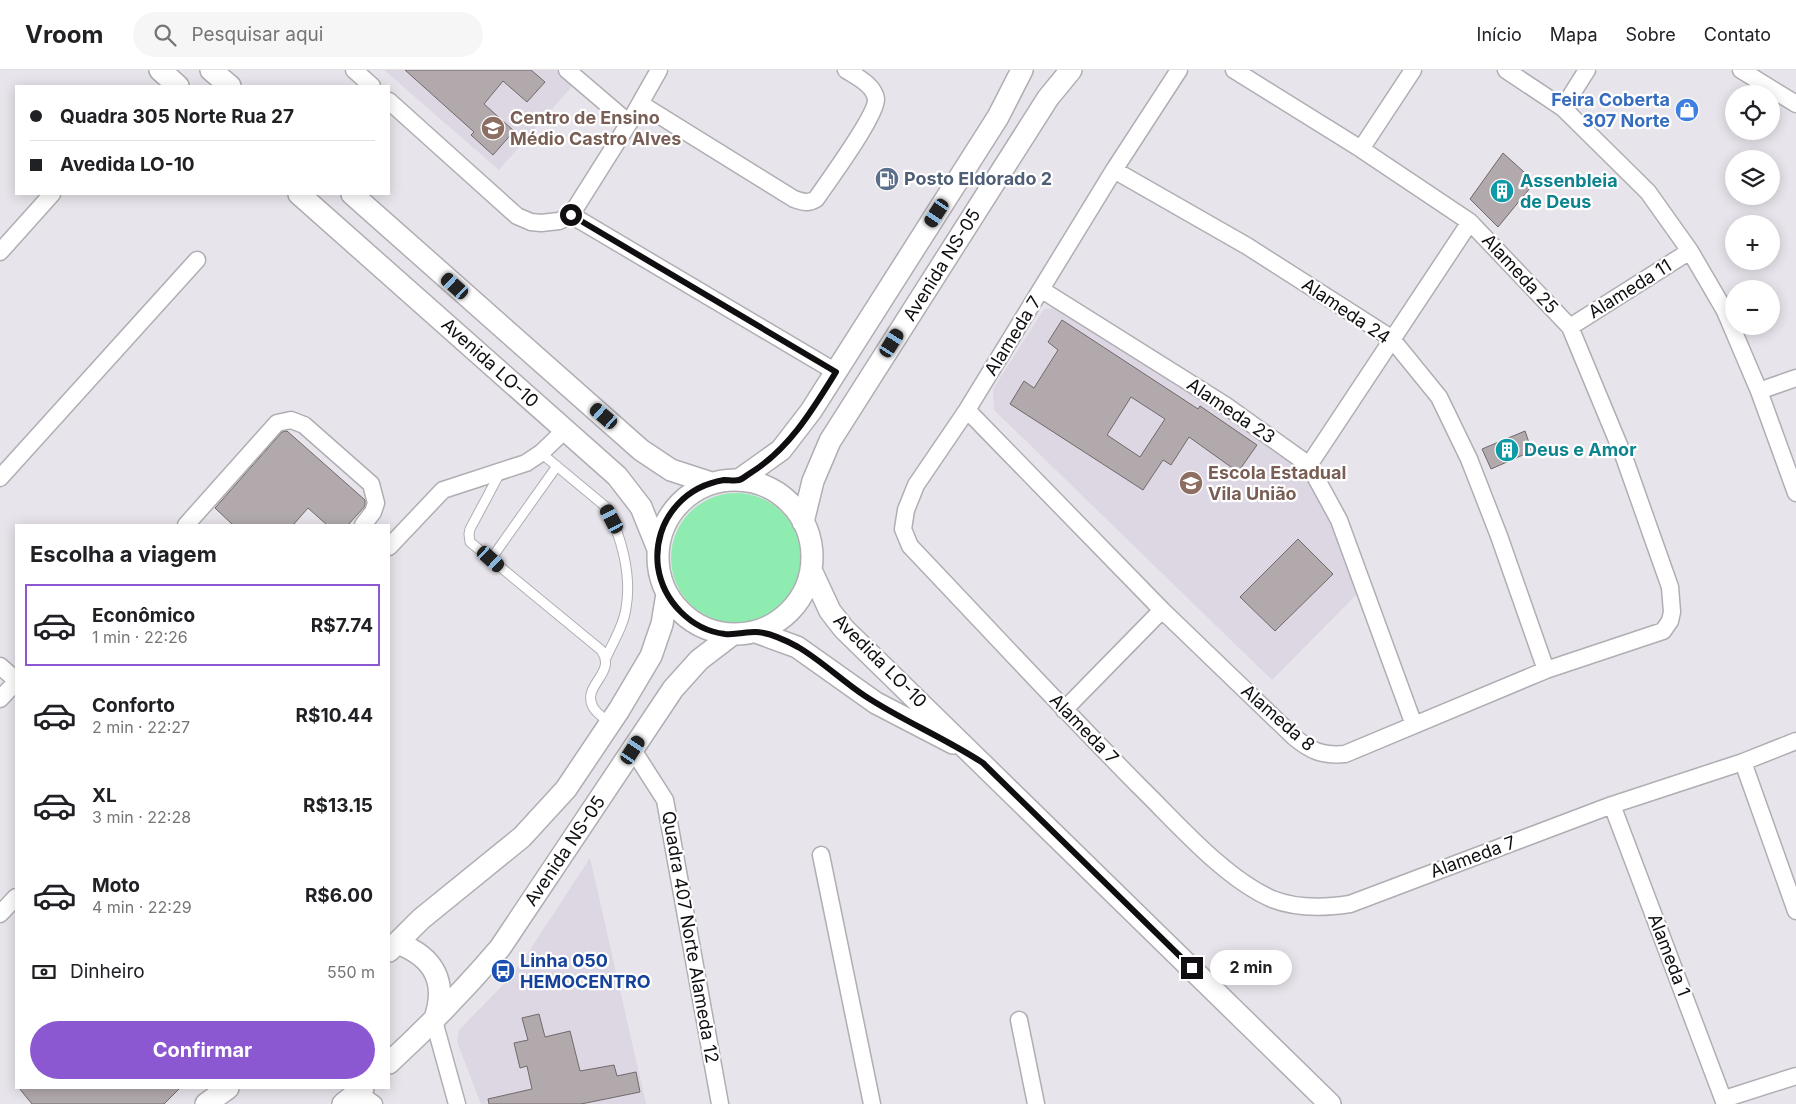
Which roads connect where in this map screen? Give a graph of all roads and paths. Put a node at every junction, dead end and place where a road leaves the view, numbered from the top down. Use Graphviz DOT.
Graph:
graph roads {
  1 [pos="160,70"];
  2 [pos="211,70"];
  3 [pos="354,70"];
  4 [pos="567,70"];
  5 [pos="658,70"];
  6 [pos="846,70"];
  7 [pos="1022,70"];
  8 [pos="1071,70"];
  9 [pos="1179,70"];
  10 [pos="1234,70"];
  11 [pos="1413,70"];
  12 [pos="1506,70"];
  13 [pos="1587,70"];
  14 [pos="1741,70"];
  15 [pos="177,85"];
  16 [pos="229,85"];
  17 [pos="371,85"];
  18 [pos="390,102"];
  19 [pos="641,104"];
  20 [pos="1796,104"];
  21 [pos="1563,108"];
  22 [pos="629,123"];
  23 [pos="1361,149"];
  24 [pos="1114,170"];
  25 [pos="51,195"];
  26 [pos="300,195"];
  27 [pos="353,195"];
  28 [pos="571,215"];
  29 [pos="1470,222"];
  30 [pos="1690,251"];
  31 [pos="0,252"];
  32 [pos="197,260"];
  33 [pos="1042,290"];
  34 [pos="1570,327"];
  35 [pos="1392,338"];
  36 [pos="836,372"];
  37 [pos="1796,378"];
  38 [pos="1760,391"];
  39 [pos="967,410"];
  40 [pos="565,430"];
  41 [pos="542,454"];
  42 [pos="1309,465"];
  43 [pos="557,466"];
  44 [pos="501,471"];
  45 [pos="0,478"];
  46 [pos="739,480"];
  47 [pos="711,484"];
  48 [pos="1796,493"];
  49 [pos="804,522"];
  50 [pos="187,524"];
  51 [pos="364,524"];
  52 [pos="390,546"];
  53 [pos="658,549"];
  54 [pos="491,559"];
  55 [pos="811,570"];
  56 [pos="1670,587"];
  57 [pos="667,594"];
  58 [pos="1162,610"];
  59 [pos="756,632"];
  60 [pos="733,634"];
  61 [pos="606,658"];
  62 [pos="0,666"];
  63 [pos="1546,670"];
  64 [pos="15,680"];
  65 [pos="15,682"];
  66 [pos="0,699"];
  67 [pos="1064,710"];
  68 [pos="610,723"];
  69 [pos="1414,725"];
  70 [pos="1796,741"];
  71 [pos="633,750"];
  72 [pos="1743,762"];
  73 [pos="983,763"];
  74 [pos="1612,806"];
  75 [pos="821,854"];
  76 [pos="15,898"];
  77 [pos="1796,911"];
  78 [pos="0,914"];
  79 [pos="391,945"];
  80 [pos="1020,1020"];
  81 [pos="434,1021"];
  82 [pos="390,1063"];
  83 [pos="1796,1076"];
  84 [pos="227,1089"];
  85 [pos="1724,1102"];
  86 [pos="206,1104"];
  87 [pos="457,1104"];
  88 [pos="720,1104"];
  89 [pos="872,1104"];
  90 [pos="1036,1104"];
  91 [pos="1330,1104"];
  1 -- 15 [label="street"];
  2 -- 16 [label="street"];
  3 -- 17 [label="street"];
  4 -- 22 [label="street"];
  5 -- 19 [label="street"];
  6 -- 19 [label="street"];
  7 -- 36 [label="street, Avenida NS-05"];
  8 -- 49 [label="street, Avenida NS-05"];
  9 -- 24 [label="street, Alameda 7"];
  10 -- 23 [label="street, Alameda 25"];
  11 -- 23 [label="street"];
  12 -- 21 [label="street"];
  13 -- 21 [label="street"];
  14 -- 20 [label="street"];
  18 -- 28 [label="street"];
  19 -- 22 [label="street"];
  21 -- 30 [label="street"];
  22 -- 28 [label="street"];
  23 -- 29 [label="street, Alameda 25"];
  24 -- 33 [label="street, Alameda 7"];
  24 -- 35 [label="street, Alameda 24"];
  25 -- 31 [label="street"];
  26 -- 40 [label="street, Avenida LO-10"];
  27 -- 47 [label="street, Avenida LO-10"];
  28 -- 36 [label="street"];
  29 -- 34 [label="street, Alameda 25"];
  29 -- 35 [label="street"];
  30 -- 34 [label="street, Alameda 11"];
  30 -- 38 [label="street"];
  32 -- 45 [label="street"];
  33 -- 39 [label="street, Alameda 7"];
  33 -- 42 [label="street, Alameda 23"];
  34 -- 56 [label="street, Alameda 25"];
  35 -- 42 [label="street"];
  35 -- 63 [label="street, Alameda 24"];
  36 -- 46 [label="street, Avenida NS-05"];
  37 -- 38 [label="street"];
  38 -- 48 [label="street"];
  39 -- 58 [label="street, Alameda 8"];
  39 -- 67 [label="street, Alameda 7"];
  40 -- 41 [label="street"];
  40 -- 53 [label="street, Avenida LO-10"];
  41 -- 43 [label="lane"];
  41 -- 44 [label="street"];
  42 -- 69 [label="street, Alameda 23"];
  43 -- 54 [label="lane"];
  43 -- 61 [label="lane"];
  44 -- 52 [label="street"];
  44 -- 54 [label="lane"];
  46 -- 47 [label="street, Avenida NS-05"];
  46 -- 49 [label="street, Avenida NS-05"];
  47 -- 53 [label="street, Avenida NS-05"];
  49 -- 55 [label="street, Avenida NS-05"];
  50 -- 51 [label="street"];
  53 -- 57 [label="street, Avenida NS-05"];
  54 -- 61 [label="lane"];
  55 -- 59 [label="street, Avenida NS-05"];
  55 -- 73 [label="street, Avedida LO-10"];
  56 -- 63 [label="street, Alameda 8"];
  57 -- 60 [label="street, Avenida NS-05"];
  57 -- 68 [label="street, Avenida NS-05"];
  58 -- 67 [label="street"];
  58 -- 69 [label="street, Alameda 8"];
  59 -- 60 [label="street, Avenida NS-05"];
  59 -- 73 [label="street, Avedida LO-10"];
  60 -- 71 [label="street, Avenida NS-05"];
  61 -- 68 [label="lane"];
  62 -- 64 [label="street"];
  63 -- 69 [label="street, Alameda 8"];
  65 -- 66 [label="street"];
  67 -- 74 [label="street, Alameda 7"];
  68 -- 79 [label="street, Avenida NS-05"];
  70 -- 72 [label="street, Alameda 7"];
  71 -- 81 [label="street, Avenida NS-05"];
  71 -- 88 [label="street, Quadra 407 Norte Alameda 12"];
  72 -- 74 [label="street, Alameda 7"];
  72 -- 77 [label="street"];
  73 -- 91 [label="street, Avedida LO-10"];
  74 -- 85 [label="street, Alameda 1"];
  75 -- 89 [label="street"];
  76 -- 78 [label="street"];
  79 -- 81 [label="street"];
  80 -- 90 [label="street"];
  81 -- 82 [label="street, Avenida NS-05"];
  81 -- 87 [label="street"];
  83 -- 85 [label="street"];
  84 -- 86 [label="street"];
}
